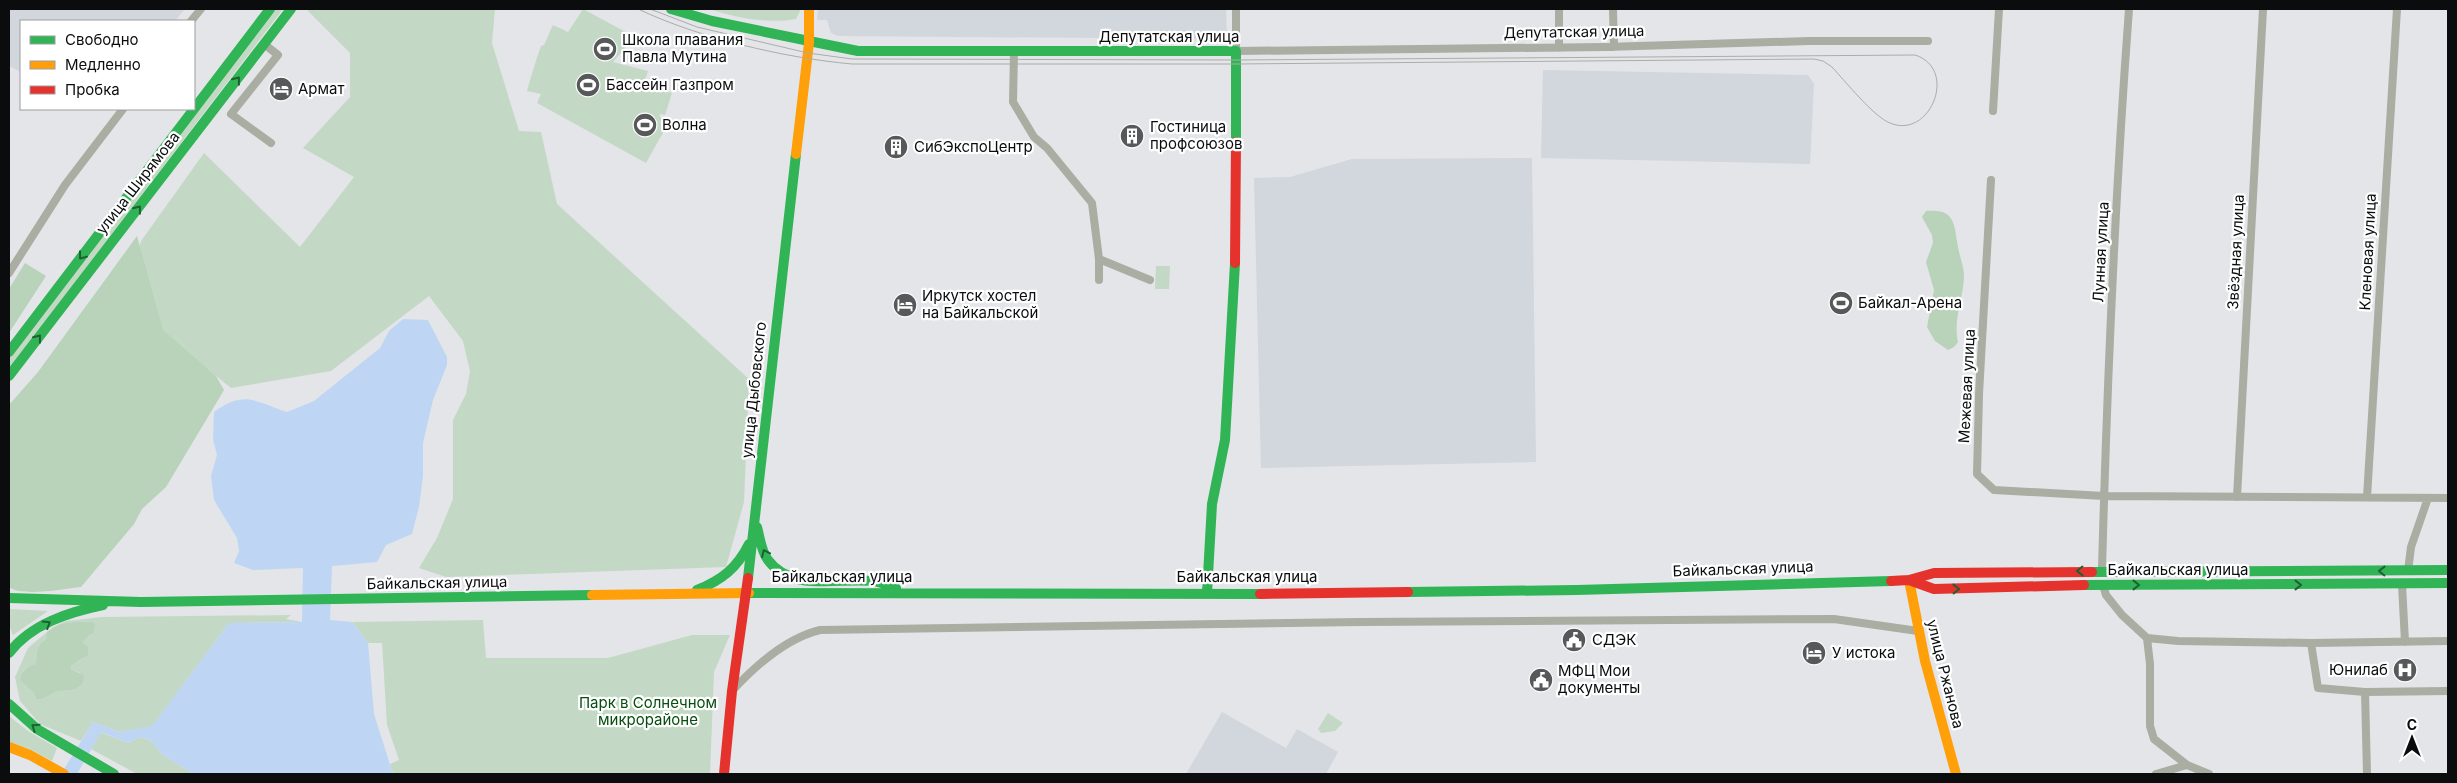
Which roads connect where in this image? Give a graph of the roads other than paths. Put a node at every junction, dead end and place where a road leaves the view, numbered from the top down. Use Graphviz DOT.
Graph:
graph roads {
  1 [pos="201,9"];
  2 [pos="270,9"];
  3 [pos="291,9"];
  4 [pos="671,9"];
  5 [pos="809,9"];
  6 [pos="1236,9"];
  7 [pos="1559,9"];
  8 [pos="1613,9"];
  9 [pos="1999,9"];
  10 [pos="2129,9"];
  11 [pos="2263,9"];
  12 [pos="2397,9"];
  13 [pos="192,20"];
  14 [pos="1928,41"];
  15 [pos="809,43"];
  16 [pos="264,44"];
  17 [pos="1614,47"];
  18 [pos="1559,48"];
  19 [pos="1014,52"];
  20 [pos="1236,52"];
  21 [pos="195,108"];
  22 [pos="122,110"];
  23 [pos="193,110"];
  24 [pos="1993,110"];
  25 [pos="271,143"];
  26 [pos="1991,180"];
  27 [pos="1098,259"];
  28 [pos="9,273"];
  29 [pos="1098,280"];
  30 [pos="1150,280"];
  31 [pos="9,352"];
  32 [pos="9,376"];
  33 [pos="2104,496"];
  34 [pos="2237,497"];
  35 [pos="2367,497"];
  36 [pos="2428,498"];
  37 [pos="2448,498"];
  38 [pos="756,521"];
  39 [pos="754,534"];
  40 [pos="2102,570"];
  41 [pos="2448,570"];
  42 [pos="2408,571"];
  43 [pos="1909,580"];
  44 [pos="2448,583"];
  45 [pos="2402,584"];
  46 [pos="2103,585"];
  47 [pos="906,592"];
  48 [pos="690,593"];
  49 [pos="745,593"];
  50 [pos="1207,593"];
  51 [pos="9,598"];
  52 [pos="141,602"];
  53 [pos="1918,631"];
  54 [pos="2147,638"];
  55 [pos="2405,642"];
  56 [pos="2448,642"];
  57 [pos="2311,643"];
  58 [pos="9,653"];
  59 [pos="732,691"];
  60 [pos="2448,691"];
  61 [pos="2364,692"];
  62 [pos="9,704"];
  63 [pos="9,747"];
  64 [pos="2187,766"];
  65 [pos="64,774"];
  66 [pos="114,774"];
  67 [pos="724,774"];
  68 [pos="1956,774"];
  69 [pos="2156,774"];
  70 [pos="2209,774"];
  71 [pos="2367,774"];
  1 -- 13 [label="street"];
  2 -- 21 [label="main road, улица Ширямова, one-way"];
  3 -- 16 [label="main road, улица Ширямова"];
  4 -- 15 [label="main road, Депутатская улица"];
  5 -- 15 [label="main road, улица Дыбовского"];
  6 -- 20 [label="street"];
  7 -- 18 [label="street"];
  8 -- 17 [label="street"];
  9 -- 24 [label="street"];
  10 -- 33 [label="street, Лунная улица"];
  11 -- 34 [label="street, Звёздная улица"];
  12 -- 35 [label="street, Кленовая улица"];
  14 -- 17 [label="street, Депутатская улица"];
  15 -- 19 [label="main road, Депутатская улица"];
  15 -- 38 [label="main road, улица Дыбовского"];
  16 -- 25 [label="street"];
  32 -- 16 [label="main road, улица Ширямова, one-way"];
  17 -- 18 [label="street, Депутатская улица"];
  18 -- 20 [label="street, Депутатская улица"];
  19 -- 20 [label="main road, Депутатская улица"];
  19 -- 27 [label="street"];
  20 -- 50 [label="main road"];
  22 -- 28 [label="street"];
  23 -- 31 [label="main road, улица Ширямова, one-way"];
  26 -- 33 [label="street, Межевая улица"];
  27 -- 29 [label="street"];
  27 -- 30 [label="street"];
  33 -- 34 [label="street"];
  33 -- 40 [label="street, Лунная улица"];
  34 -- 35 [label="street"];
  35 -- 36 [label="street"];
  36 -- 37 [label="street"];
  36 -- 42 [label="street"];
  38 -- 39 [label="main road, улица Дыбовского"];
  47 -- 38 [label="main road, one-way"];
  39 -- 48 [label="main road"];
  39 -- 49 [label="main road, улица Дыбовского"];
  42 -- 40 [label="main road, Байкальская улица, one-way"];
  40 -- 43 [label="main road, Байкальская улица, one-way"];
  41 -- 42 [label="main road, Байкальская улица"];
  43 -- 46 [label="main road, Байкальская улица, one-way"];
  43 -- 50 [label="main road, Байкальская улица"];
  43 -- 53 [label="main road, улица Ржанова"];
  44 -- 45 [label="main road, Байкальская улица"];
  46 -- 45 [label="main road, Байкальская улица, one-way"];
  45 -- 55 [label="street"];
  46 -- 54 [label="street"];
  47 -- 49 [label="main road, Байкальская улица"];
  47 -- 50 [label="main road, Байкальская улица"];
  48 -- 49 [label="main road, Байкальская улица"];
  48 -- 52 [label="main road, Байкальская улица"];
  49 -- 59 [label="main road, улица Дыбовского"];
  51 -- 52 [label="main road"];
  58 -- 52 [label="main road, one-way"];
  53 -- 59 [label="street"];
  53 -- 68 [label="main road, улица Ржанова"];
  54 -- 57 [label="street"];
  54 -- 64 [label="street"];
  55 -- 56 [label="street"];
  55 -- 57 [label="street"];
  57 -- 61 [label="street"];
  59 -- 67 [label="main road, улица Дыбовского"];
  60 -- 61 [label="street"];
  61 -- 71 [label="street"];
  66 -- 62 [label="main road, one-way"];
  63 -- 65 [label="main road"];
  64 -- 69 [label="street"];
  64 -- 70 [label="street"];
}
